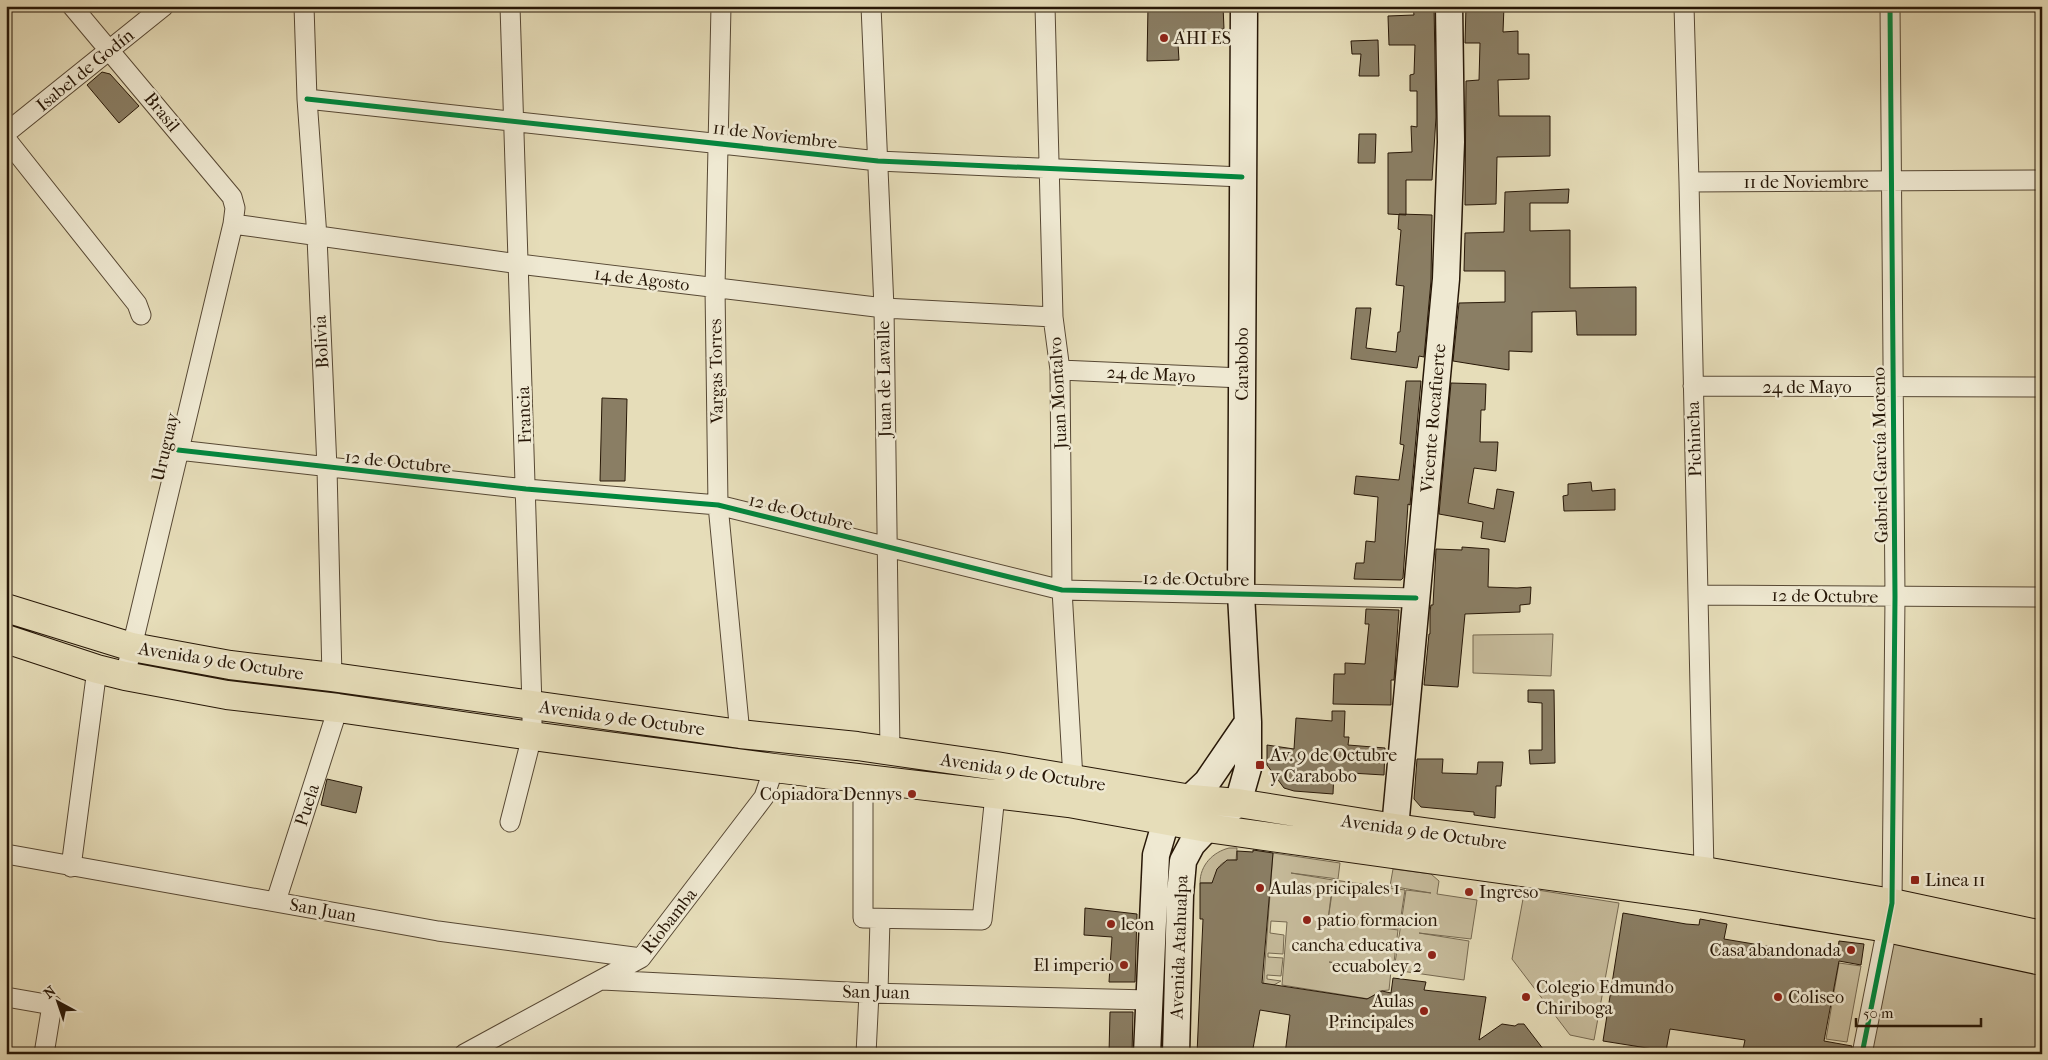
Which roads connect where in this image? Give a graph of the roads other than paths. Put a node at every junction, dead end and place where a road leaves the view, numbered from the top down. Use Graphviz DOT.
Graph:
graph roads {
  1 [pos="72,6"];
  2 [pos="164,6"];
  3 [pos="304,6"];
  4 [pos="510,6"];
  5 [pos="721,6"];
  6 [pos="872,6"];
  7 [pos="1045,6"];
  8 [pos="1244,6"];
  9 [pos="1450,6"];
  10 [pos="1684,6"];
  11 [pos="1890,6"];
  12 [pos="110,50"];
  13 [pos="307,99"];
  14 [pos="513,120"];
  15 [pos="6,133"];
  16 [pos="6,139"];
  17 [pos="718,142"];
  18 [pos="878,161"];
  19 [pos="1050,169"];
  20 [pos="1242,177"];
  21 [pos="2042,180"];
  22 [pos="1892,181"];
  23 [pos="1689,182"];
  24 [pos="233,224"];
  25 [pos="317,237"];
  26 [pos="519,264"];
  27 [pos="715,288"];
  28 [pos="884,308"];
  29 [pos="141,315"];
  30 [pos="1053,317"];
  31 [pos="1060,370"];
  32 [pos="1242,378"];
  33 [pos="1693,386"];
  34 [pos="1893,387"];
  35 [pos="2042,387"];
  36 [pos="178,450"];
  37 [pos="327,468"];
  38 [pos="526,490"];
  39 [pos="718,505"];
  40 [pos="886,548"];
  41 [pos="1062,590"];
  42 [pos="1241,594"];
  43 [pos="1698,595"];
  44 [pos="1895,597"];
  45 [pos="2042,597"];
  46 [pos="1416,598"];
  47 [pos="6,608"];
  48 [pos="6,639"];
  49 [pos="132,647"];
  50 [pos="97,669"];
  51 [pos="124,676"];
  52 [pos="332,677"];
  53 [pos="532,706"];
  54 [pos="338,708"];
  55 [pos="1248,722"];
  56 [pos="740,734"];
  57 [pos="532,736"];
  58 [pos="890,752"];
  59 [pos="774,768"];
  60 [pos="863,777"];
  61 [pos="1073,779"];
  62 [pos="995,795"];
  63 [pos="1191,800"];
  64 [pos="1238,803"];
  65 [pos="1166,821"];
  66 [pos="510,822"];
  67 [pos="1207,828"];
  68 [pos="1395,828"];
  69 [pos="6,854"];
  70 [pos="71,867"];
  71 [pos="1704,871"];
  72 [pos="276,901"];
  73 [pos="1889,915"];
  74 [pos="872,918"];
  75 [pos="2042,935"];
  76 [pos="641,958"];
  77 [pos="2042,961"];
  78 [pos="602,980"];
  79 [pos="874,992"];
  80 [pos="6,997"];
  81 [pos="1149,1000"];
  82 [pos="44,1054"];
  83 [pos="464,1054"];
  84 [pos="866,1054"];
  85 [pos="1147,1054"];
  86 [pos="1176,1054"];
  87 [pos="1862,1054"];
  1 -- 12 [label="street, Brasil"];
  2 -- 12 [label="street, Isabel de Godín"];
  3 -- 13 [label="street, Bolivia"];
  4 -- 14 [label="street, Francia"];
  5 -- 17 [label="street, Vargas Torres"];
  6 -- 18 [label="street, Juan de Lavalle"];
  7 -- 19 [label="street, Juan Montalvo"];
  8 -- 20 [label="main road, Carabobo"];
  9 -- 46 [label="main road, Vicente Rocafuerte"];
  10 -- 23 [label="street, Pichincha"];
  11 -- 22 [label="street, Gabriel García Moreno"];
  12 -- 15 [label="street, Isabel de Godín"];
  12 -- 24 [label="street, Brasil"];
  13 -- 14 [label="street, 11 de Noviembre"];
  13 -- 25 [label="street, Bolivia"];
  14 -- 17 [label="street, 11 de Noviembre"];
  14 -- 26 [label="street, Francia"];
  16 -- 29 [label="street"];
  17 -- 18 [label="street, 11 de Noviembre"];
  17 -- 27 [label="street, Vargas Torres"];
  18 -- 19 [label="street, 11 de Noviembre"];
  18 -- 28 [label="street, Juan de Lavalle"];
  19 -- 20 [label="street, 11 de Noviembre"];
  19 -- 30 [label="street, Juan Montalvo"];
  20 -- 32 [label="main road, Carabobo"];
  21 -- 22 [label="street, 11 de Noviembre"];
  22 -- 23 [label="street, 11 de Noviembre"];
  22 -- 34 [label="street, Gabriel García Moreno"];
  23 -- 33 [label="street, Pichincha"];
  24 -- 25 [label="street, 14 de Agosto"];
  24 -- 36 [label="street, Uruguay"];
  25 -- 26 [label="street, 14 de Agosto"];
  25 -- 37 [label="street, Bolivia"];
  26 -- 27 [label="street, 14 de Agosto"];
  26 -- 38 [label="street, Francia"];
  27 -- 28 [label="street, 14 de Agosto"];
  27 -- 39 [label="street, Vargas Torres"];
  28 -- 30 [label="street, 14 de Agosto"];
  28 -- 40 [label="street, Juan de Lavalle"];
  30 -- 31 [label="street, Juan Montalvo"];
  31 -- 32 [label="street, 24 de Mayo"];
  31 -- 41 [label="street, Juan Montalvo"];
  32 -- 42 [label="main road, Carabobo"];
  33 -- 34 [label="street, 24 de Mayo"];
  33 -- 43 [label="street, Pichincha"];
  34 -- 35 [label="street, 24 de Mayo"];
  34 -- 44 [label="street, Gabriel García Moreno"];
  36 -- 37 [label="street, 12 de Octubre"];
  36 -- 49 [label="street, Uruguay"];
  37 -- 38 [label="street, 12 de Octubre"];
  37 -- 52 [label="street, Bolivia"];
  38 -- 39 [label="street, 12 de Octubre"];
  38 -- 53 [label="street, Francia"];
  39 -- 40 [label="street, 12 de Octubre"];
  39 -- 56 [label="street, Vargas Torres"];
  40 -- 41 [label="street, 12 de Octubre"];
  40 -- 58 [label="street, Juan de Lavalle"];
  41 -- 42 [label="street, 12 de Octubre"];
  41 -- 61 [label="street, Juan Montalvo"];
  42 -- 46 [label="street, 12 de Octubre"];
  42 -- 55 [label="main road, Carabobo"];
  43 -- 44 [label="street, 12 de Octubre"];
  43 -- 71 [label="street, Pichincha"];
  44 -- 45 [label="street, 12 de Octubre"];
  44 -- 73 [label="street, Gabriel García Moreno"];
  46 -- 68 [label="main road, Vicente Rocafuerte"];
  47 -- 49 [label="main road, Avenida 9 de Octubre"];
  48 -- 50 [label="main road, Avenida 9 de Octubre"];
  49 -- 51 [label="street, Uruguay"];
  49 -- 52 [label="main road, Avenida 9 de Octubre"];
  50 -- 51 [label="main road, Avenida 9 de Octubre"];
  50 -- 70 [label="street"];
  51 -- 54 [label="main road, Avenida 9 de Octubre"];
  52 -- 53 [label="main road, Avenida 9 de Octubre"];
  53 -- 56 [label="main road, Avenida 9 de Octubre"];
  53 -- 57 [label="street, Francia"];
  54 -- 57 [label="main road, Avenida 9 de Octubre"];
  54 -- 72 [label="street, Puela"];
  55 -- 63 [label="main road"];
  55 -- 64 [label="main road, Carabobo"];
  56 -- 58 [label="main road, Avenida 9 de Octubre"];
  57 -- 59 [label="main road, Avenida 9 de Octubre"];
  57 -- 66 [label="street, Francia"];
  58 -- 61 [label="main road, Avenida 9 de Octubre"];
  59 -- 60 [label="main road, Avenida 9 de Octubre"];
  59 -- 76 [label="street, Riobamba"];
  60 -- 62 [label="main road, Avenida 9 de Octubre"];
  60 -- 74 [label="street"];
  61 -- 63 [label="main road, Avenida 9 de Octubre"];
  62 -- 65 [label="main road, Avenida 9 de Octubre"];
  62 -- 74 [label="street"];
  63 -- 64 [label="main road, Avenida 9 de Octubre"];
  63 -- 65 [label="main road"];
  64 -- 67 [label="main road, Avenida Atahualpa"];
  64 -- 68 [label="main road, Avenida 9 de Octubre"];
  65 -- 67 [label="main road, Avenida 9 de Octubre"];
  65 -- 81 [label="main road, Avenida Atahualpa"];
  67 -- 73 [label="main road, Avenida 9 de Octubre"];
  67 -- 86 [label="main road, Avenida Atahualpa"];
  68 -- 71 [label="main road, Avenida 9 de Octubre"];
  69 -- 70 [label="street, San Juan"];
  70 -- 72 [label="street, San Juan"];
  71 -- 73 [label="main road, Avenida 9 de Octubre"];
  72 -- 76 [label="street, San Juan"];
  73 -- 75 [label="main road, Avenida 9 de Octubre"];
  73 -- 77 [label="main road, Avenida 9 de Octubre"];
  73 -- 87 [label="street, Gabriel García Moreno"];
  74 -- 79 [label="street"];
  76 -- 78 [label="street, Riobamba"];
  78 -- 79 [label="street, San Juan"];
  78 -- 83 [label="street, Riobamba"];
  79 -- 81 [label="street, San Juan"];
  79 -- 84 [label="street"];
  80 -- 82 [label="street"];
  81 -- 85 [label="main road, Avenida Atahualpa"];
}
